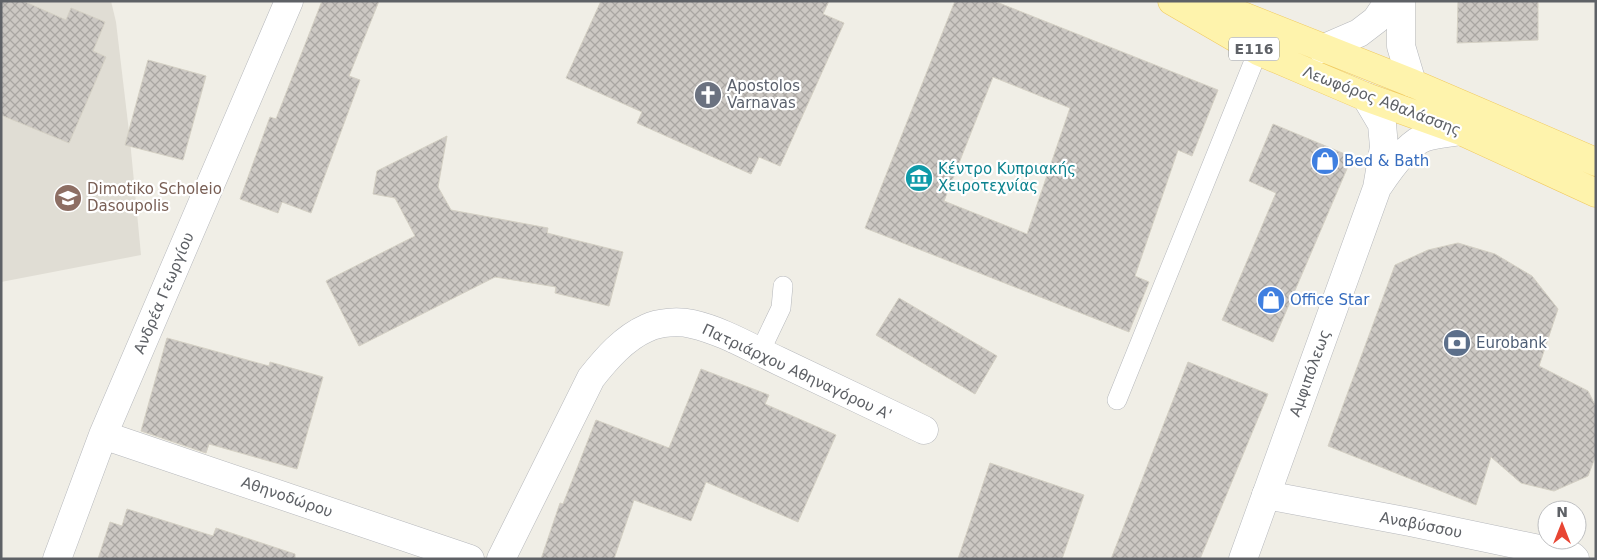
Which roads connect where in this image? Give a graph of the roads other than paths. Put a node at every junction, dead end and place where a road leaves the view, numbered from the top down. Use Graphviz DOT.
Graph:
graph roads {
  1 [pos="289,1"];
  2 [pos="1172,1"];
  3 [pos="1205,1"];
  4 [pos="1389,1"];
  5 [pos="1401,1"];
  6 [pos="1322,49"];
  7 [pos="1258,51"];
  8 [pos="1412,83"];
  9 [pos="1366,97"];
  10 [pos="1461,131"];
  11 [pos="1564,148"];
  12 [pos="1596,150"];
  13 [pos="1596,162"];
  14 [pos="1377,188"];
  15 [pos="1596,193"];
  16 [pos="783,286"];
  17 [pos="760,352"];
  18 [pos="1117,400"];
  19 [pos="924,430"];
  20 [pos="103,435"];
  21 [pos="1266,495"];
  22 [pos="57,559"];
  23 [pos="470,559"];
  24 [pos="501,559"];
  25 [pos="1243,559"];
  26 [pos="1575,559"];
  1 -- 20 [label="street, Ανδρέα Γεωργίου"];
  2 -- 7 [label="main road, Λεωφόρος Αθαλάσσης / E116"];
  3 -- 6 [label="main road, Λεωφόρος Αθαλάσσης / E116"];
  4 -- 6 [label="street"];
  5 -- 8 [label="street"];
  6 -- 8 [label="main road, Λεωφόρος Αθαλάσσης / E116"];
  7 -- 9 [label="main road, Λεωφόρος Αθαλάσσης / E116"];
  7 -- 18 [label="lane"];
  8 -- 11 [label="main road, Λεωφόρος Αθαλάσσης / E116"];
  9 -- 10 [label="main road, Λεωφόρος Αθαλάσσης / E116"];
  9 -- 14 [label="street, Αμφιπόλεως"];
  10 -- 14 [label="street, Αμφιπόλεως"];
  10 -- 15 [label="main road, Λεωφόρος Αθαλάσσης / E116"];
  11 -- 12 [label="main road"];
  11 -- 13 [label="main road, Λεωφόρος Αθαλάσσης / E116"];
  14 -- 21 [label="street, Αμφιπόλεως"];
  16 -- 17 [label="lane"];
  17 -- 19 [label="street, Πατριάρχου Αθηναγόρου Α'"];
  17 -- 24 [label="street, Πατριάρχου Αθηναγόρου Α'"];
  20 -- 22 [label="street, Ανδρέα Γεωργίου"];
  20 -- 23 [label="street, Αθηνοδώρου"];
  21 -- 25 [label="street, Αμφιπόλεως"];
  21 -- 26 [label="street, Αναβύσσου"];
}
